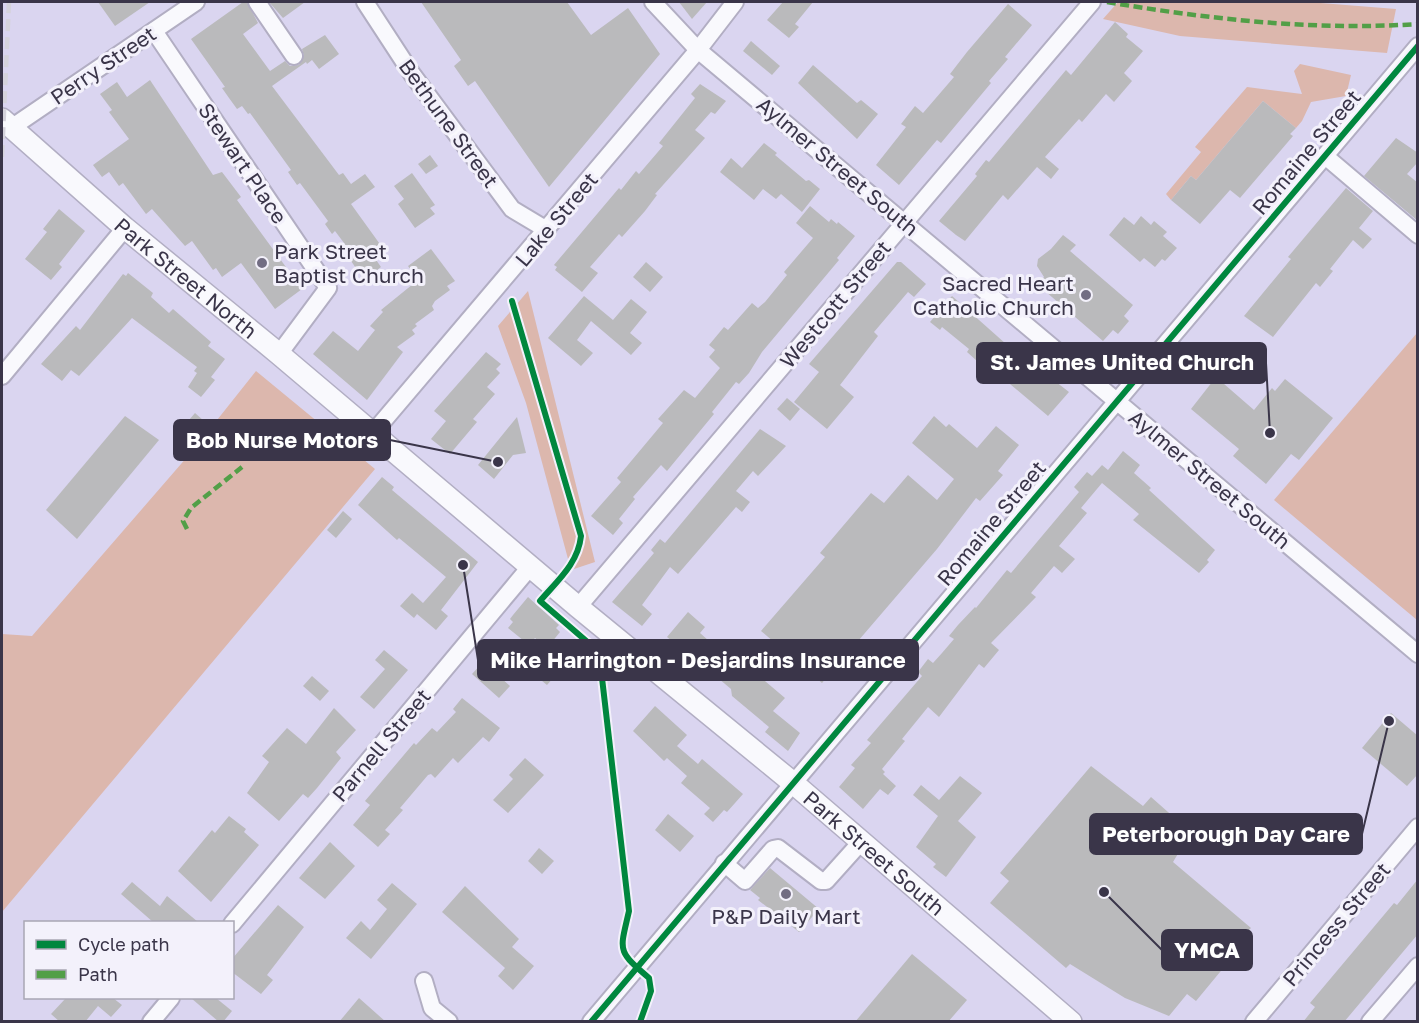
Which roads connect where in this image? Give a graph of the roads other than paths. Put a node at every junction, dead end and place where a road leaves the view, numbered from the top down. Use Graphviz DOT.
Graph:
graph roads {
  1 [pos="196,2"];
  2 [pos="257,2"];
  3 [pos="365,2"];
  4 [pos="653,2"];
  5 [pos="735,2"];
  6 [pos="1092,2"];
  7 [pos="153,31"];
  8 [pos="1418,46"];
  9 [pos="698,50"];
  10 [pos="294,56"];
  11 [pos="6,123"];
  12 [pos="1325,156"];
  13 [pos="906,222"];
  14 [pos="125,228"];
  15 [pos="547,230"];
  16 [pos="1418,235"];
  17 [pos="279,354"];
  18 [pos="2,376"];
  19 [pos="1117,399"];
  20 [pos="373,433"];
  21 [pos="530,567"];
  22 [pos="578,607"];
  23 [pos="1418,654"];
  24 [pos="792,782"];
  25 [pos="1418,827"];
  26 [pos="861,842"];
  27 [pos="724,863"];
  28 [pos="234,922"];
  29 [pos="1418,966"];
  30 [pos="424,981"];
  31 [pos="170,999"];
  32 [pos="151,1022"];
  33 [pos="449,1022"];
  34 [pos="591,1022"];
  35 [pos="1071,1022"];
  36 [pos="1254,1022"];
  37 [pos="1370,1022"];
  1 -- 7 [label="street, Perry Street"];
  2 -- 10 [label="street"];
  3 -- 15 [label="street, Bethune Street"];
  4 -- 9 [label="street, Aylmer Street South"];
  5 -- 9 [label="street, Lake Street"];
  6 -- 13 [label="street, Westcott Street"];
  7 -- 11 [label="street, Perry Street"];
  7 -- 17 [label="street, Stewart Place"];
  8 -- 12 [label="street, Romaine Street"];
  9 -- 13 [label="street, Aylmer Street South"];
  9 -- 15 [label="street, Lake Street"];
  11 -- 14 [label="main road, Park Street North"];
  12 -- 16 [label="street"];
  12 -- 19 [label="street, Romaine Street"];
  13 -- 19 [label="street, Aylmer Street South"];
  13 -- 22 [label="street, Westcott Street"];
  14 -- 17 [label="main road, Park Street North"];
  14 -- 18 [label="street"];
  15 -- 20 [label="street, Lake Street"];
  17 -- 20 [label="main road, Park Street North"];
  19 -- 23 [label="street, Aylmer Street South"];
  19 -- 24 [label="street, Romaine Street"];
  20 -- 21 [label="main road, Park Street South"];
  21 -- 22 [label="main road, Park Street South"];
  21 -- 28 [label="street, Parnell Street"];
  22 -- 24 [label="main road, Park Street South"];
  24 -- 26 [label="main road, Park Street South"];
  24 -- 27 [label="street, Romaine Street"];
  25 -- 36 [label="street, Princess Street"];
  26 -- 27 [label="street"];
  26 -- 35 [label="main road, Park Street South"];
  27 -- 34 [label="street, Romaine Street"];
  29 -- 37 [label="street"];
  30 -- 33 [label="street"];
  31 -- 32 [label="street"];
}
